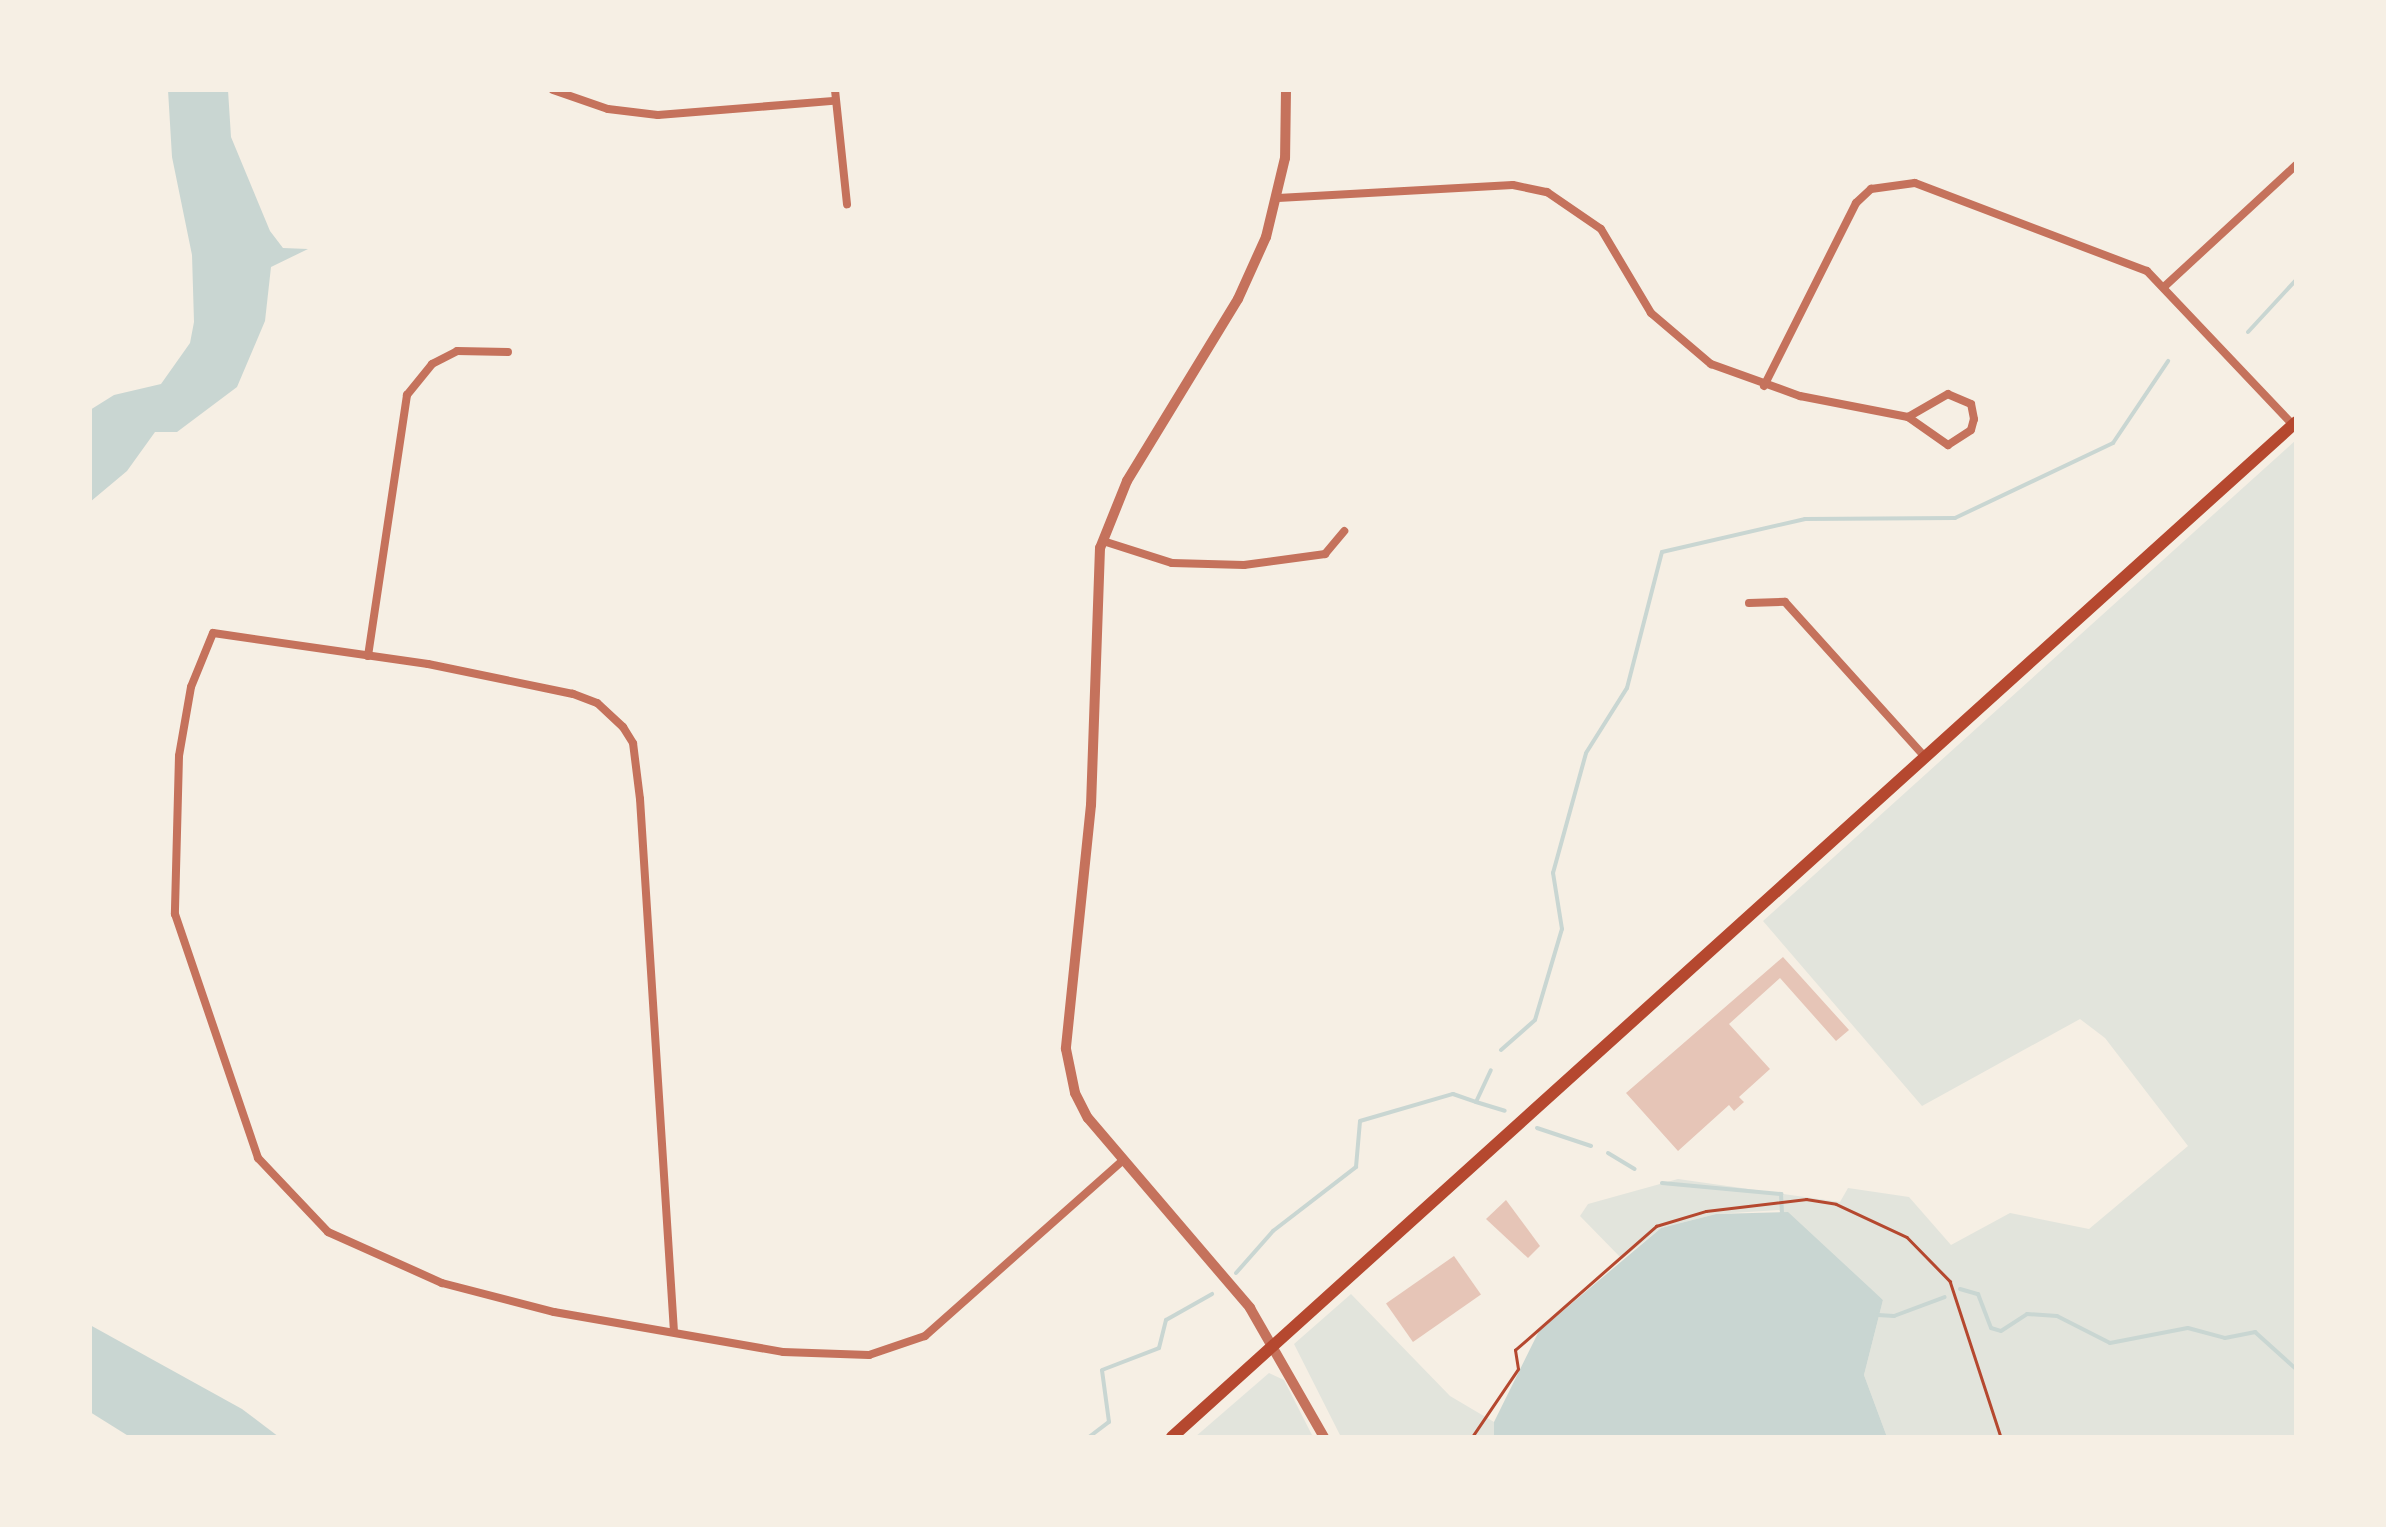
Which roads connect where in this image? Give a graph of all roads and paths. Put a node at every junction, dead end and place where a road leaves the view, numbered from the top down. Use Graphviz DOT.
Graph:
graph roads {
  1 [pos="553,90"];
  2 [pos="835,90"];
  3 [pos="1286,90"];
  4 [pos="833,101"];
  5 [pos="2296,165"];
  6 [pos="1278,198"];
  7 [pos="847,204"];
  8 [pos="2164,286"];
  9 [pos="508,352"];
  10 [pos="1764,386"];
  11 [pos="1908,418"];
  12 [pos="2294,423"];
  13 [pos="1344,532"];
  14 [pos="1102,541"];
  15 [pos="1750,603"];
  16 [pos="368,656"];
  17 [pos="1924,756"];
  18 [pos="1122,1161"];
  19 [pos="674,1332"];
  20 [pos="1275,1343"];
  21 [pos="1172,1437"];
  22 [pos="1324,1437"];
  23 [pos="1472,1437"];
  24 [pos="2001,1437"];
  1 -- 4 [label="street"];
  2 -- 4 [label="street"];
  3 -- 6 [label="street"];
  4 -- 7 [label="street"];
  5 -- 8 [label="street"];
  6 -- 10 [label="street"];
  6 -- 14 [label="street"];
  8 -- 10 [label="street"];
  8 -- 12 [label="street"];
  9 -- 16 [label="street"];
  10 -- 11 [label="street"];
  11 -- 11 [label="street"];
  12 -- 17 [label="main road"];
  13 -- 14 [label="street"];
  14 -- 18 [label="street"];
  15 -- 17 [label="street"];
  16 -- 19 [label="street"];
  16 -- 19 [label="street"];
  17 -- 20 [label="main road"];
  18 -- 19 [label="street"];
  18 -- 20 [label="street"];
  20 -- 21 [label="main road"];
  20 -- 22 [label="street"];
  23 -- 24 [label="path"];
}
